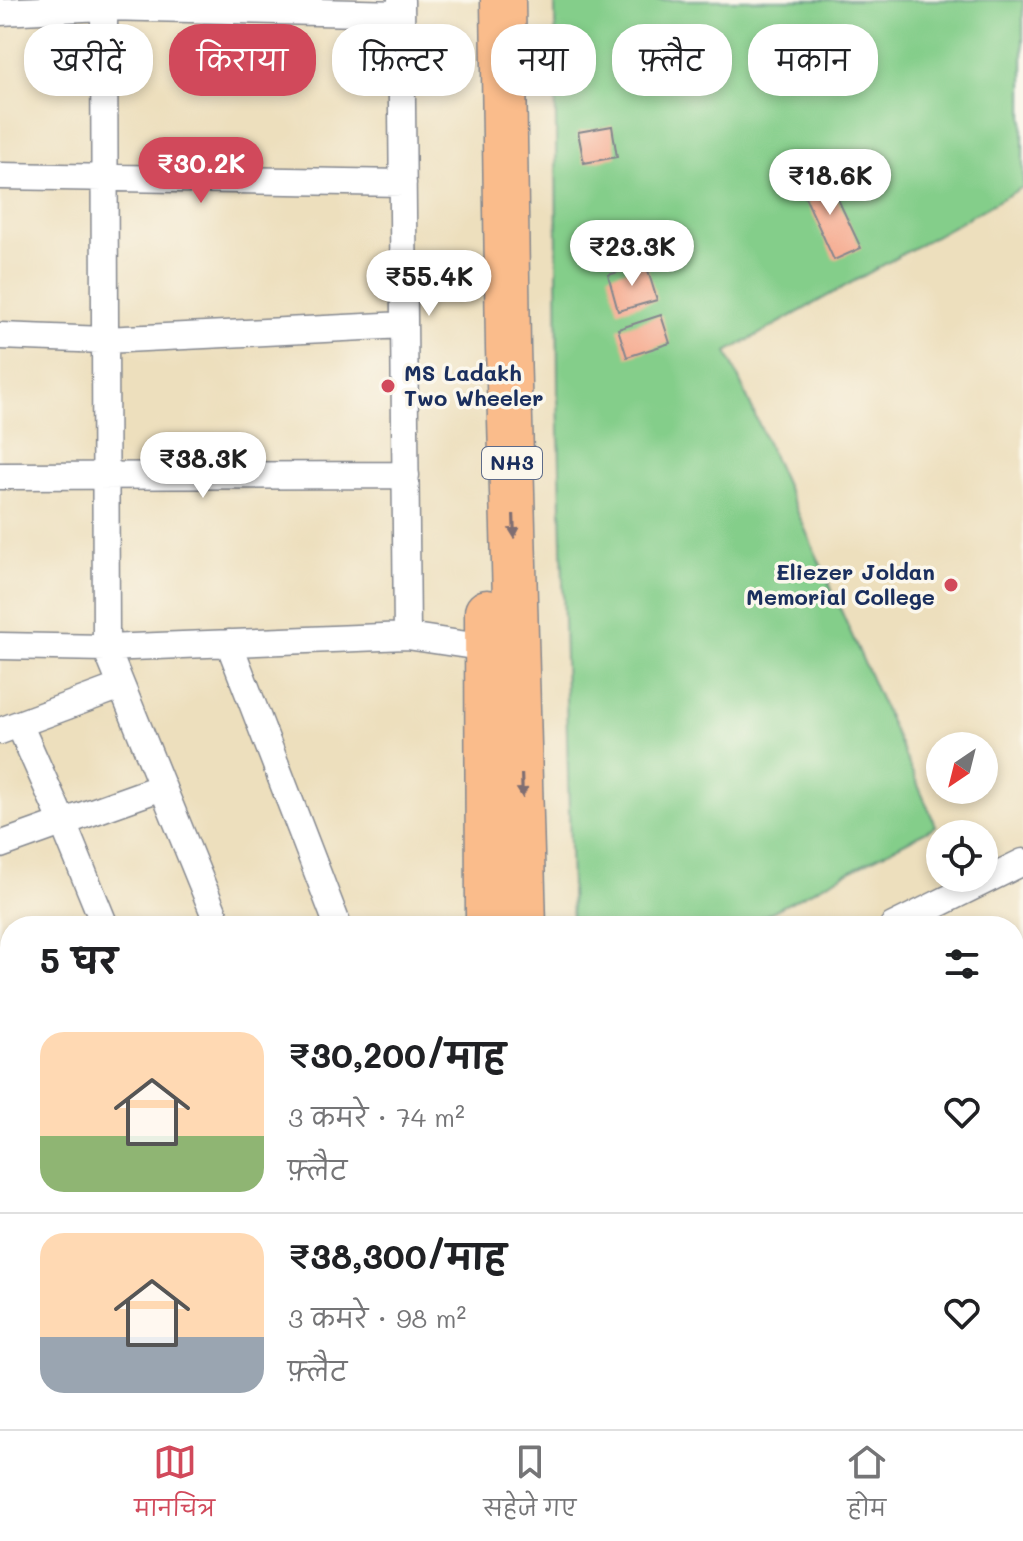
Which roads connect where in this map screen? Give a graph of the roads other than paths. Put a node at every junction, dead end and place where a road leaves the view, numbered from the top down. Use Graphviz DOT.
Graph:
graph roads {
  1 [pos="478,0"];
  2 [pos="503,0"];
  3 [pos="104,4"];
  4 [pos="401,7"];
  5 [pos="0,12"];
  6 [pos="0,176"];
  7 [pos="104,179"];
  8 [pos="403,183"];
  9 [pos="404,325"];
  10 [pos="0,336"];
  11 [pos="105,340"];
  12 [pos="105,475"];
  13 [pos="406,475"];
  14 [pos="0,476"];
  15 [pos="407,636"];
  16 [pos="229,643"];
  17 [pos="0,646"];
  18 [pos="106,648"];
  19 [pos="487,648"];
  20 [pos="121,686"];
  21 [pos="9,728"];
  22 [pos="162,787"];
  23 [pos="63,823"];
  24 [pos="0,845"];
  25 [pos="1021,872"];
  26 [pos="101,916"];
  27 [pos="215,916"];
  28 [pos="334,916"];
  29 [pos="488,916"];
  30 [pos="524,916"];
  31 [pos="917,916"];
  1 -- 19 [label="highway, NH3"];
  2 -- 30 [label="highway, NH3, one-way"];
  3 -- 4 [label="street"];
  3 -- 5 [label="street"];
  3 -- 7 [label="street"];
  4 -- 8 [label="street"];
  6 -- 7 [label="street"];
  7 -- 8 [label="street"];
  7 -- 11 [label="street"];
  8 -- 9 [label="street"];
  9 -- 11 [label="street"];
  9 -- 13 [label="street"];
  10 -- 11 [label="street"];
  11 -- 12 [label="street"];
  12 -- 13 [label="street"];
  12 -- 14 [label="street"];
  12 -- 18 [label="street"];
  13 -- 15 [label="street"];
  15 -- 16 [label="street"];
  15 -- 19 [label="street"];
  16 -- 18 [label="street"];
  16 -- 28 [label="street"];
  17 -- 18 [label="street"];
  18 -- 20 [label="street"];
  19 -- 29 [label="highway, NH3"];
  20 -- 21 [label="street"];
  20 -- 22 [label="street"];
  21 -- 23 [label="street"];
  22 -- 23 [label="street"];
  22 -- 27 [label="street"];
  23 -- 24 [label="street"];
  23 -- 26 [label="street"];
  25 -- 31 [label="street"];
}
